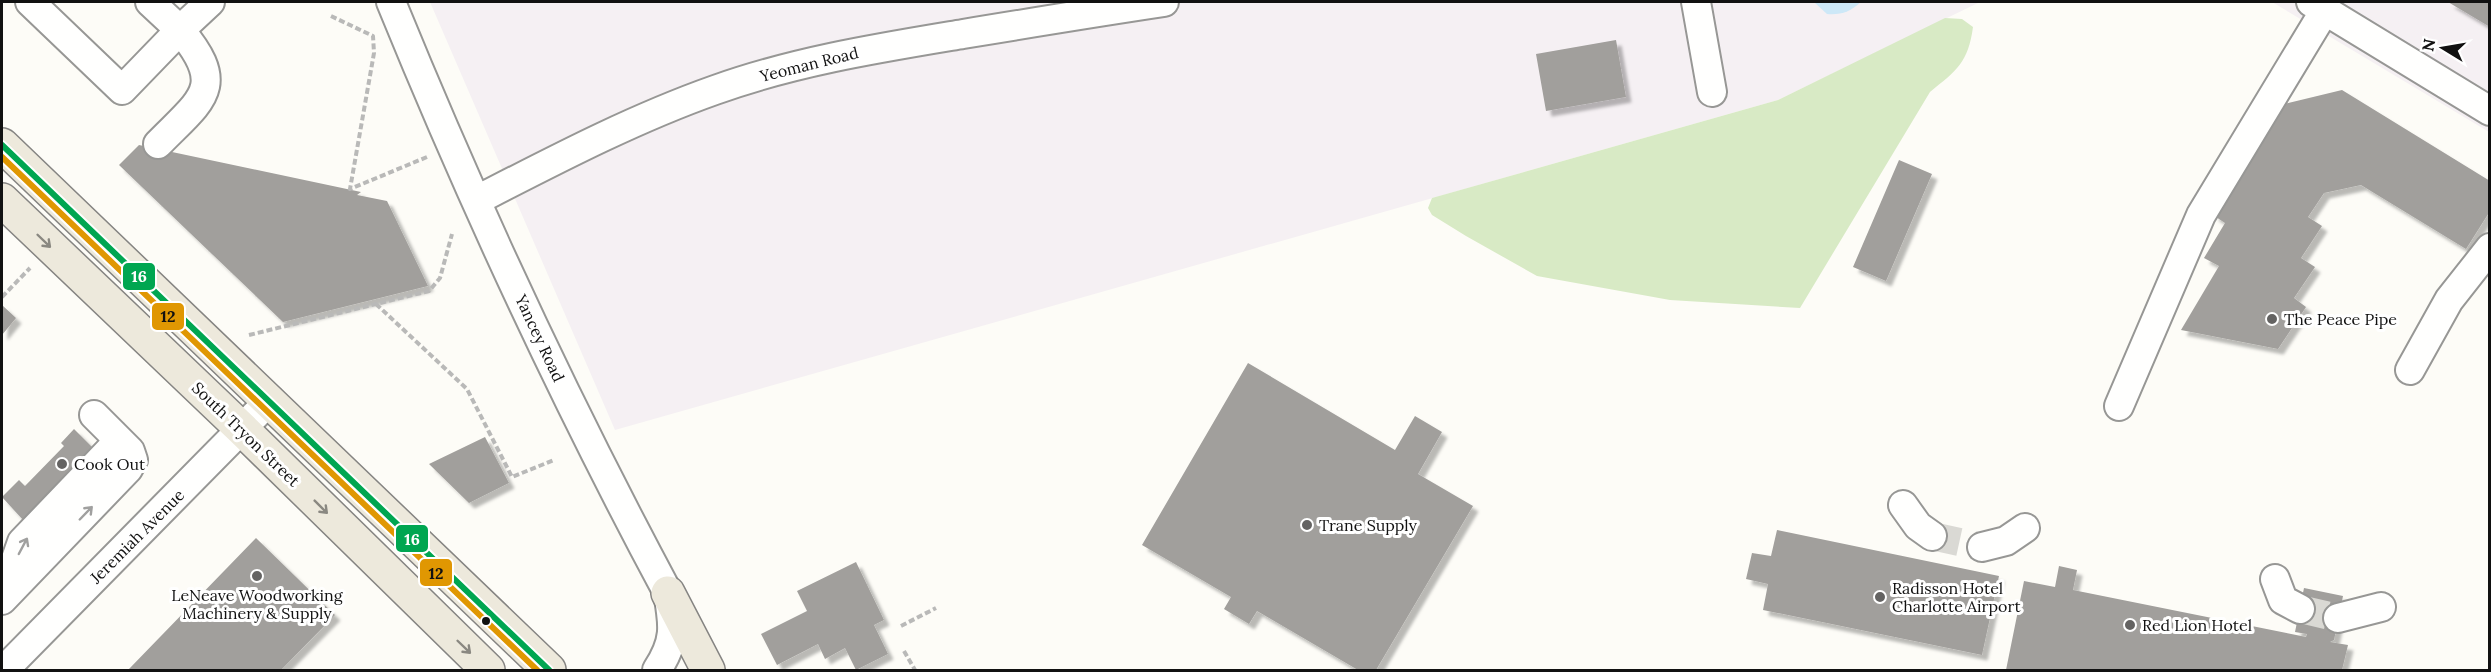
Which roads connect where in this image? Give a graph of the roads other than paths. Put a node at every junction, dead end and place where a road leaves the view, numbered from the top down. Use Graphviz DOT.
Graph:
graph roads {
  1 [pos="30,2"];
  2 [pos="150,2"];
  3 [pos="210,2"];
  4 [pos="391,2"];
  5 [pos="1164,2"];
  6 [pos="1696,2"];
  7 [pos="2318,6"];
  8 [pos="180,30"];
  9 [pos="1712,92"];
  10 [pos="2490,111"];
  11 [pos="158,144"];
  12 [pos="2,145"];
  13 [pos="2,200"];
  14 [pos="477,200"];
  15 [pos="2490,248"];
  16 [pos="2410,370"];
  17 [pos="270,400"];
  18 [pos="2119,406"];
  19 [pos="94,415"];
  20 [pos="242,429"];
  21 [pos="114,435"];
  22 [pos="1903,505"];
  23 [pos="2025,528"];
  24 [pos="1932,536"];
  25 [pos="1982,547"];
  26 [pos="2275,579"];
  27 [pos="668,593"];
  28 [pos="2,600"];
  29 [pos="2381,607"];
  30 [pos="2300,609"];
  31 [pos="2338,618"];
  32 [pos="4,670"];
  33 [pos="488,670"];
  34 [pos="549,670"];
  35 [pos="657,670"];
  36 [pos="708,670"];
  1 -- 8 [label="street"];
  2 -- 8 [label="street"];
  3 -- 8 [label="street"];
  4 -- 14 [label="street, Yancey Road"];
  5 -- 14 [label="street, Yeoman Road"];
  6 -- 9 [label="street"];
  7 -- 10 [label="street"];
  7 -- 18 [label="street"];
  8 -- 11 [label="street"];
  12 -- 17 [label="main road"];
  13 -- 20 [label="main road, South Tryon Street, one-way"];
  14 -- 27 [label="street, Yancey Road"];
  15 -- 16 [label="street"];
  17 -- 20 [label="street, Jeremiah Avenue"];
  17 -- 34 [label="main road"];
  19 -- 21 [label="street"];
  20 -- 32 [label="street, Jeremiah Avenue"];
  20 -- 33 [label="main road, South Tryon Street, one-way"];
  28 -- 21 [label="street, one-way"];
  28 -- 21 [label="street, one-way"];
  22 -- 24 [label="street"];
  23 -- 25 [label="street"];
  26 -- 30 [label="street"];
  27 -- 35 [label="street, Yancey Road"];
  27 -- 36 [label="main road"];
  29 -- 31 [label="street"];
}
